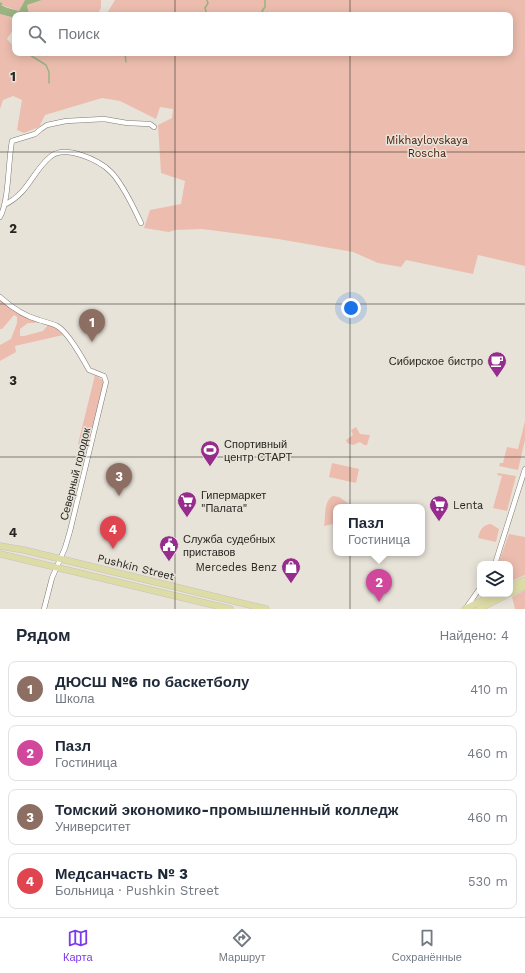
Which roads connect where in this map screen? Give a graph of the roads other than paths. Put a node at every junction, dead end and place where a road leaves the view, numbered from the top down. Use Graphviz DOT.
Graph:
graph roads {
  1 [pos="154,127"];
  2 [pos="4,205"];
  3 [pos="0,217"];
  4 [pos="141,222"];
  5 [pos="0,297"];
  6 [pos="525,469"];
  7 [pos="0,546"];
  8 [pos="0,554"];
  9 [pos="60,559"];
  10 [pos="496,561"];
  11 [pos="56,568"];
  12 [pos="525,580"];
  13 [pos="513,586"];
  14 [pos="525,586"];
  15 [pos="477,592"];
  16 [pos="513,592"];
  17 [pos="490,597"];
  18 [pos="503,597"];
  19 [pos="44,609"];
  20 [pos="230,609"];
  21 [pos="266,609"];
  22 [pos="465,609"];
  23 [pos="478,609"];
  1 -- 2 [label="street"];
  2 -- 3 [label="street"];
  2 -- 4 [label="street"];
  5 -- 9 [label="street, Северный городок"];
  6 -- 10 [label="street"];
  7 -- 9 [label="main road, Pushkin Street"];
  8 -- 11 [label="main road, Pushkin Street"];
  9 -- 11 [label="street, Северный городок"];
  9 -- 21 [label="main road, Pushkin Street"];
  11 -- 19 [label="street, Северный городок"];
  11 -- 20 [label="main road, Pushkin Street"];
  12 -- 13 [label="main road"];
  14 -- 16 [label="main road"];
  15 -- 22 [label="street"];
  17 -- 22 [label="main road"];
  18 -- 23 [label="main road"];
}
